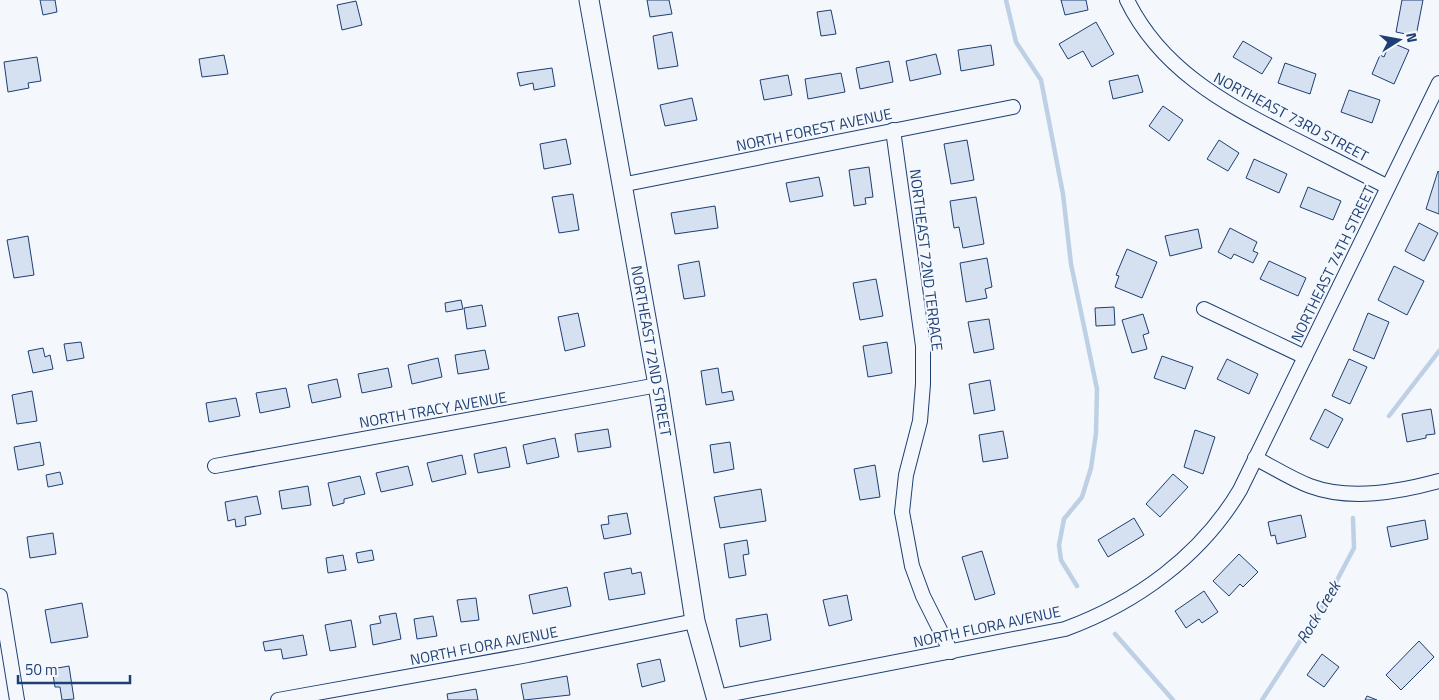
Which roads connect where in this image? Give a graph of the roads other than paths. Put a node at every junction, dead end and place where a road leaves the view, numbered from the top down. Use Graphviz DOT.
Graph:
graph roads {
  1 [pos="589,0"];
  2 [pos="1127,0"];
  3 [pos="1439,83"];
  4 [pos="1013,107"];
  5 [pos="893,130"];
  6 [pos="621,185"];
  7 [pos="1388,187"];
  8 [pos="1204,309"];
  9 [pos="1305,357"];
  10 [pos="658,384"];
  11 [pos="1255,458"];
  12 [pos="214,466"];
  13 [pos="1439,481"];
  14 [pos="0,596"];
  15 [pos="695,621"];
  16 [pos="951,652"];
  17 [pos="717,698"];
  18 [pos="17,700"];
  19 [pos="278,700"];
  1 -- 6 [label="main road, NORTHEAST 72ND STREET"];
  2 -- 7 [label="street, NORTHEAST 73RD STREET"];
  3 -- 7 [label="street, NORTHEAST 74TH STREET"];
  4 -- 5 [label="street, NORTH FOREST AVENUE"];
  5 -- 6 [label="street, NORTH FOREST AVENUE"];
  5 -- 16 [label="street, NORTHEAST 72ND TERRACE"];
  6 -- 10 [label="main road, NORTHEAST 72ND STREET"];
  7 -- 9 [label="street, NORTHEAST 74TH STREET"];
  8 -- 9 [label="street"];
  9 -- 11 [label="street, NORTHEAST 74TH STREET"];
  10 -- 12 [label="street, NORTH TRACY AVENUE"];
  10 -- 15 [label="main road, NORTHEAST 72ND STREET"];
  11 -- 13 [label="street"];
  11 -- 16 [label="street, NORTH FLORA AVENUE"];
  14 -- 18 [label="street"];
  15 -- 17 [label="main road, NORTHEAST 72ND STREET"];
  15 -- 19 [label="street, NORTH FLORA AVENUE"];
  16 -- 17 [label="street, NORTH FLORA AVENUE"];
}
